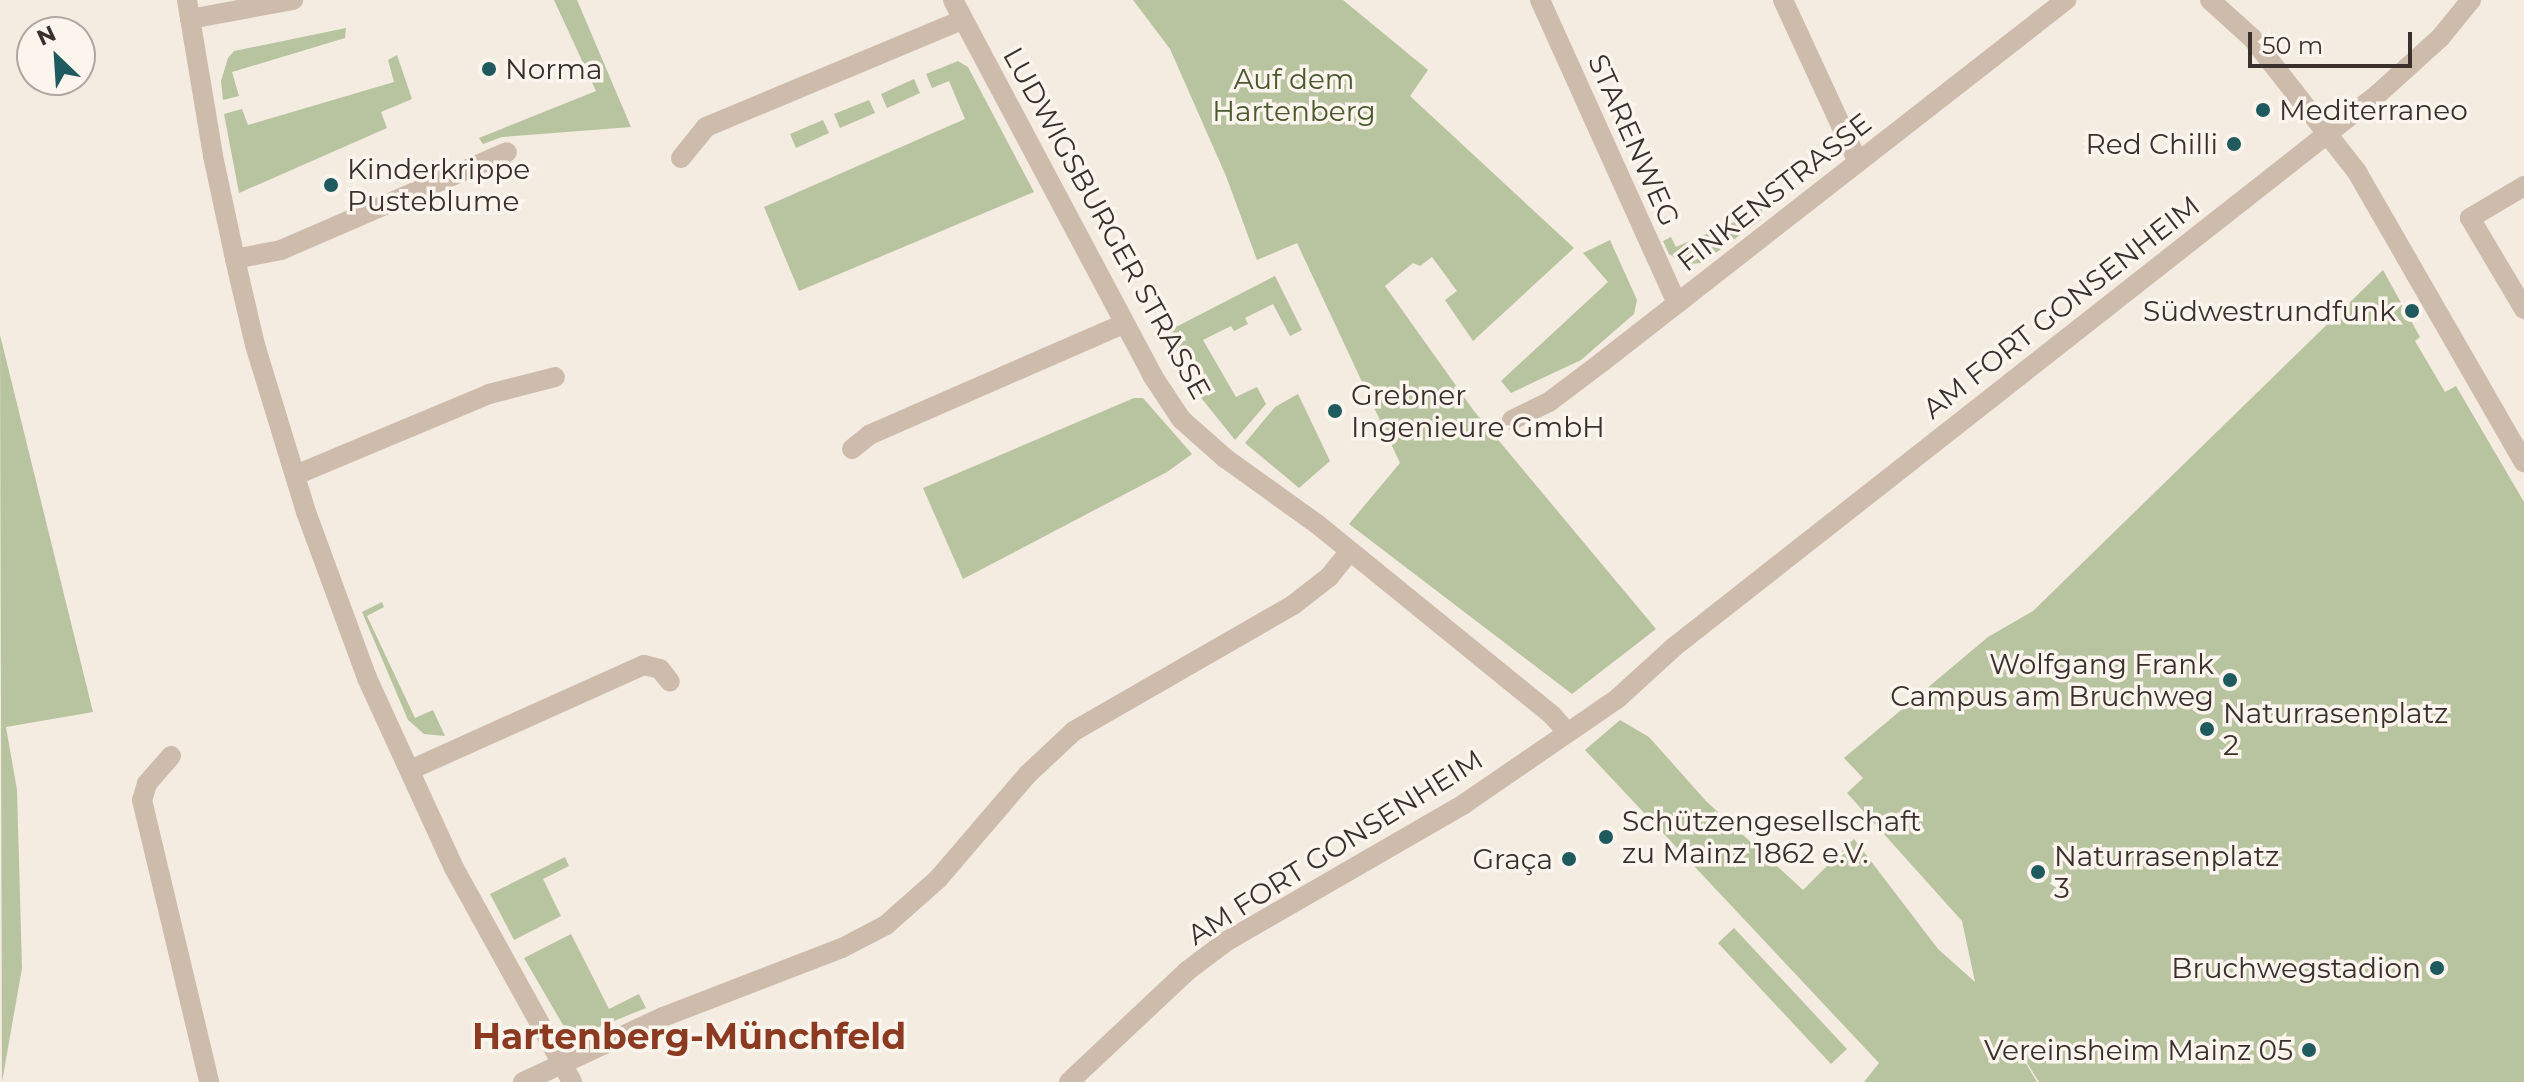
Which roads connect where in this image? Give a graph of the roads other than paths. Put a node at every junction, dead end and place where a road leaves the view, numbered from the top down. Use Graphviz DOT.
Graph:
graph roads {
  1 [pos="293,0"];
  2 [pos="953,0"];
  3 [pos="1540,0"];
  4 [pos="1783,0"];
  5 [pos="2066,0"];
  6 [pos="2210,0"];
  7 [pos="2471,0"];
  8 [pos="188,10"];
  9 [pos="962,20"];
  10 [pos="2329,133"];
  11 [pos="507,152"];
  12 [pos="681,158"];
  13 [pos="1858,162"];
  14 [pos="2524,186"];
  15 [pos="235,259"];
  16 [pos="1677,304"];
  17 [pos="2524,309"];
  18 [pos="1125,323"];
  19 [pos="555,377"];
  20 [pos="1512,420"];
  21 [pos="2518,445"];
  22 [pos="852,449"];
  23 [pos="2524,462"];
  24 [pos="298,474"];
  25 [pos="1349,552"];
  26 [pos="670,682"];
  27 [pos="1566,731"];
  28 [pos="171,756"];
  29 [pos="410,770"];
  30 [pos="567,1073"];
  31 [pos="209,1082"];
  32 [pos="523,1082"];
  33 [pos="1069,1082"];
  1 -- 8 [label="street"];
  2 -- 9 [label="street, LUDWIGSBURGER STRASSE"];
  3 -- 16 [label="street, STARENWEG"];
  4 -- 13 [label="street"];
  5 -- 13 [label="street, FINKENSTRASSE"];
  6 -- 10 [label="street"];
  7 -- 10 [label="street, AM FORT GONSENHEIM"];
  8 -- 15 [label="street"];
  9 -- 12 [label="street"];
  9 -- 18 [label="street, LUDWIGSBURGER STRASSE"];
  10 -- 21 [label="street"];
  10 -- 27 [label="street, AM FORT GONSENHEIM"];
  11 -- 15 [label="street"];
  13 -- 16 [label="street, FINKENSTRASSE"];
  14 -- 17 [label="street"];
  15 -- 24 [label="street"];
  16 -- 20 [label="street, FINKENSTRASSE"];
  18 -- 22 [label="street"];
  18 -- 25 [label="street, LUDWIGSBURGER STRASSE"];
  19 -- 24 [label="street"];
  21 -- 23 [label="street"];
  24 -- 29 [label="street"];
  25 -- 27 [label="street, LUDWIGSBURGER STRASSE"];
  25 -- 30 [label="street"];
  26 -- 29 [label="street"];
  27 -- 33 [label="street, AM FORT GONSENHEIM"];
  28 -- 31 [label="street"];
  29 -- 30 [label="street"];
  30 -- 32 [label="street"];
}
